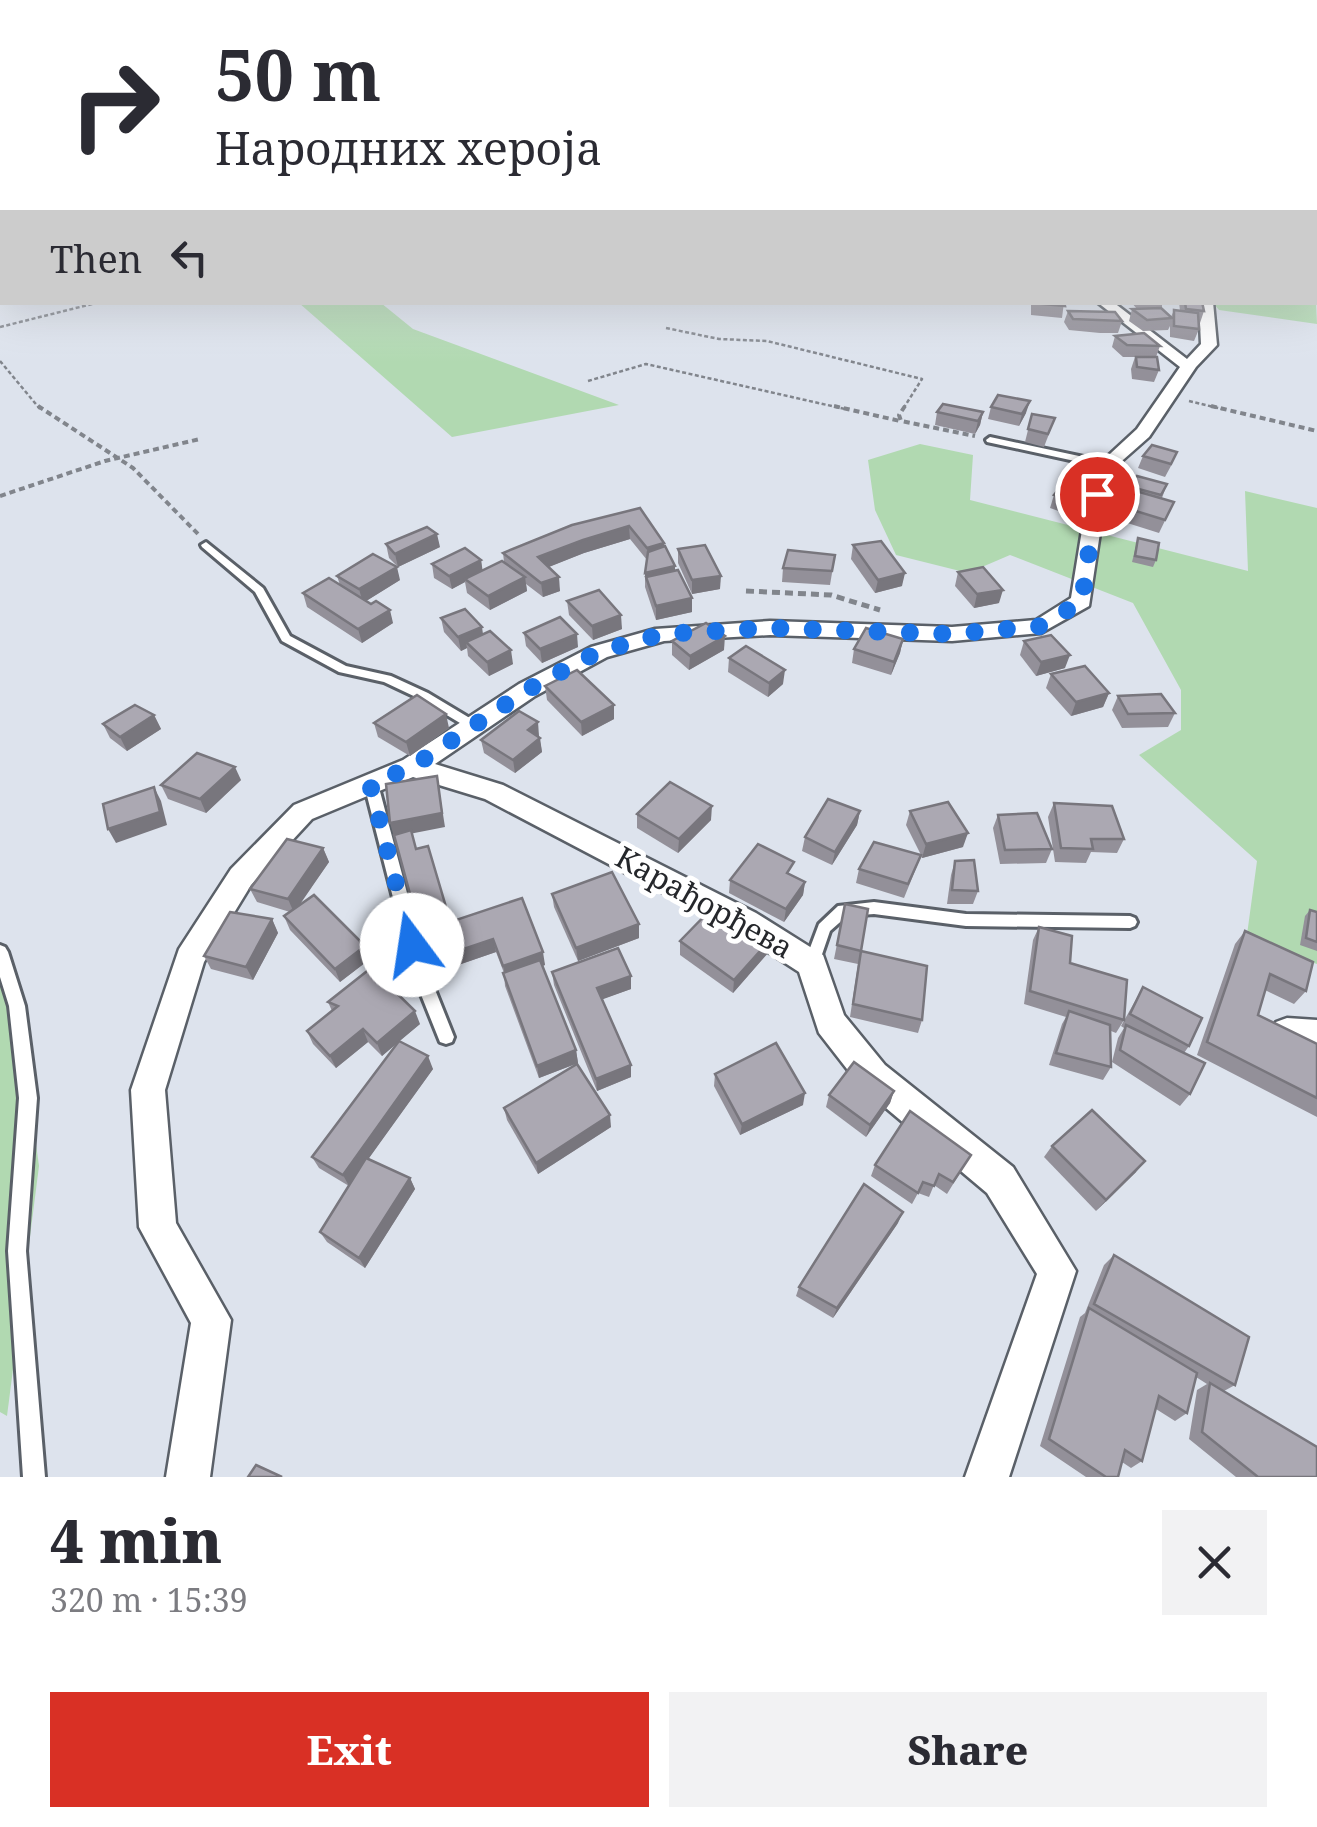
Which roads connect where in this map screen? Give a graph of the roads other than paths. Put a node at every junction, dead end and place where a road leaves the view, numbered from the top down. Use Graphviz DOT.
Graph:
graph roads {
  1 [pos="1108,305"];
  2 [pos="1206,305"];
  3 [pos="1189,365"];
  4 [pos="990,440"];
  5 [pos="1108,465"];
  6 [pos="206,545"];
  7 [pos="474,726"];
  8 [pos="412,767"];
  9 [pos="370,784"];
  10 [pos="1130,922"];
  11 [pos="0,952"];
  12 [pos="812,964"];
  13 [pos="446,1037"];
  14 [pos="34,1477"];
  15 [pos="188,1477"];
  16 [pos="986,1477"];
  1 -- 3 [label="street"];
  2 -- 3 [label="street"];
  3 -- 5 [label="street"];
  4 -- 5 [label="lane"];
  5 -- 7 [label="street"];
  6 -- 7 [label="lane"];
  7 -- 8 [label="street"];
  8 -- 9 [label="street"];
  8 -- 12 [label="street, Карађорђева"];
  9 -- 13 [label="lane"];
  9 -- 15 [label="street"];
  10 -- 12 [label="lane"];
  11 -- 14 [label="lane"];
  12 -- 16 [label="street, Карађорђева"];
}
